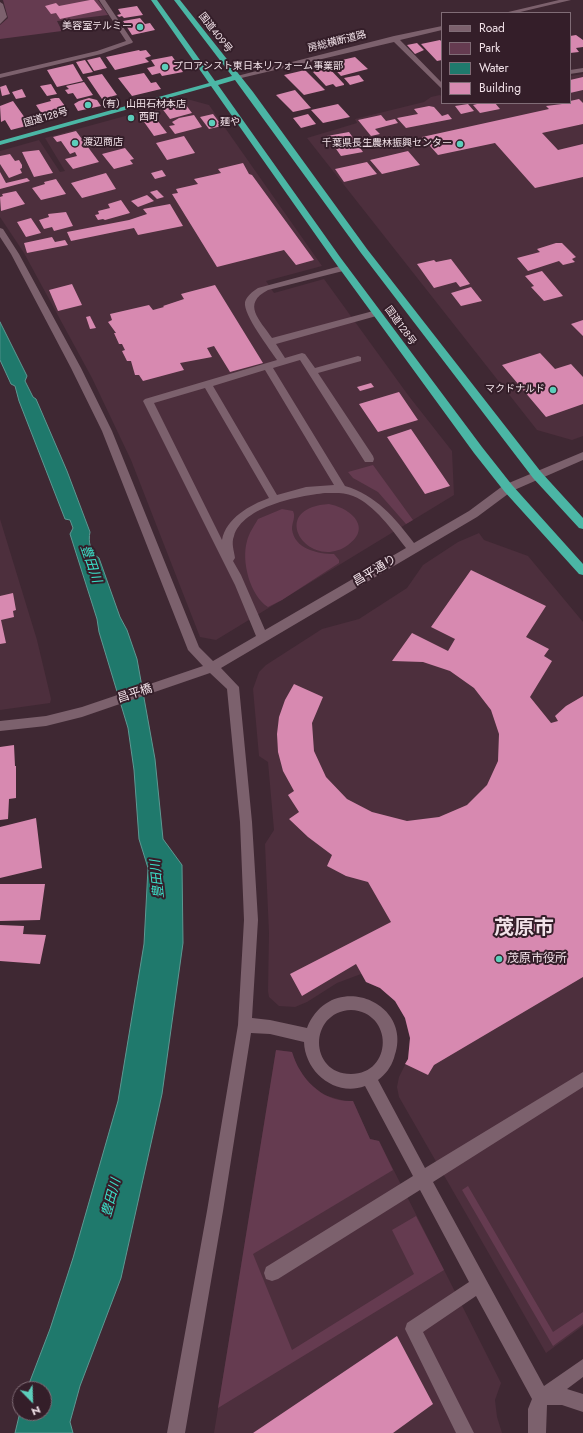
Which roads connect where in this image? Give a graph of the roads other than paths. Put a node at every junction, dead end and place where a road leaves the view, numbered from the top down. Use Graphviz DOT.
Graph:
graph roads {
  1 [pos="102,0"];
  2 [pos="154,0"];
  3 [pos="177,0"];
  4 [pos="568,0"];
  5 [pos="0,4"];
  6 [pos="512,12"];
  7 [pos="0,22"];
  8 [pos="441,28"];
  9 [pos="394,38"];
  10 [pos="583,70"];
  11 [pos="571,72"];
  12 [pos="0,76"];
  13 [pos="237,77"];
  14 [pos="214,83"];
  15 [pos="441,86"];
  16 [pos="0,143"];
  17 [pos="0,231"];
  18 [pos="344,268"];
  19 [pos="377,313"];
  20 [pos="270,342"];
  21 [pos="358,358"];
  22 [pos="283,362"];
  23 [pos="267,366"];
  24 [pos="312,372"];
  25 [pos="207,384"];
  26 [pos="583,456"];
  27 [pos="369,459"];
  28 [pos="537,475"];
  29 [pos="508,488"];
  30 [pos="341,489"];
  31 [pos="275,500"];
  32 [pos="583,525"];
  33 [pos="412,548"];
  34 [pos="583,571"];
  35 [pos="238,582"];
  36 [pos="263,638"];
  37 [pos="213,667"];
  38 [pos="0,726"];
  39 [pos="245,1026"];
  40 [pos="312,1036"];
  41 [pos="369,1078"];
  42 [pos="583,1079"];
  43 [pos="422,1180"];
  44 [pos="272,1273"];
  45 [pos="478,1285"];
  46 [pos="583,1367"];
  47 [pos="541,1398"];
  48 [pos="583,1403"];
  49 [pos="176,1433"];
  50 [pos="465,1433"];
  51 [pos="537,1433"];
  1 -- 12 [label="street"];
  2 -- 14 [label="highway"];
  3 -- 13 [label="highway, 国道409号"];
  4 -- 6 [label="street"];
  5 -- 7 [label="street"];
  8 -- 9 [label="street, 房総横断道路"];
  9 -- 13 [label="street, 房総横断道路"];
  9 -- 15 [label="street"];
  10 -- 11 [label="street"];
  13 -- 14 [label="highway, 国道128号"];
  13 -- 28 [label="highway, 国道128号"];
  14 -- 16 [label="highway, 国道128号"];
  14 -- 18 [label="highway, 国道128号"];
  17 -- 37 [label="street"];
  18 -- 19 [label="highway, 国道128号"];
  18 -- 20 [label="street"];
  19 -- 20 [label="street"];
  19 -- 29 [label="highway, 国道128号"];
  20 -- 22 [label="street"];
  21 -- 24 [label="street"];
  22 -- 23 [label="street"];
  22 -- 24 [label="street"];
  23 -- 25 [label="street"];
  23 -- 30 [label="street"];
  24 -- 27 [label="street"];
  25 -- 31 [label="street"];
  25 -- 35 [label="street"];
  26 -- 28 [label="street, 昌平通り"];
  28 -- 29 [label="street, 昌平通り"];
  28 -- 32 [label="highway, 国道128号"];
  29 -- 33 [label="street, 昌平通り"];
  29 -- 34 [label="highway, 国道128号"];
  30 -- 31 [label="street"];
  30 -- 33 [label="street"];
  31 -- 35 [label="street"];
  33 -- 36 [label="street, 昌平通り"];
  35 -- 36 [label="street"];
  36 -- 37 [label="street, 昌平通り"];
  37 -- 38 [label="street, 昌平橋"];
  37 -- 39 [label="street"];
  39 -- 40 [label="street"];
  39 -- 49 [label="street"];
  40 -- 41 [label="street"];
  40 -- 41 [label="street"];
  41 -- 43 [label="street"];
  42 -- 43 [label="street"];
  43 -- 44 [label="street"];
  43 -- 45 [label="street"];
  45 -- 47 [label="street"];
  45 -- 50 [label="street"];
  46 -- 47 [label="street"];
  47 -- 48 [label="street"];
  47 -- 51 [label="street"];
}
